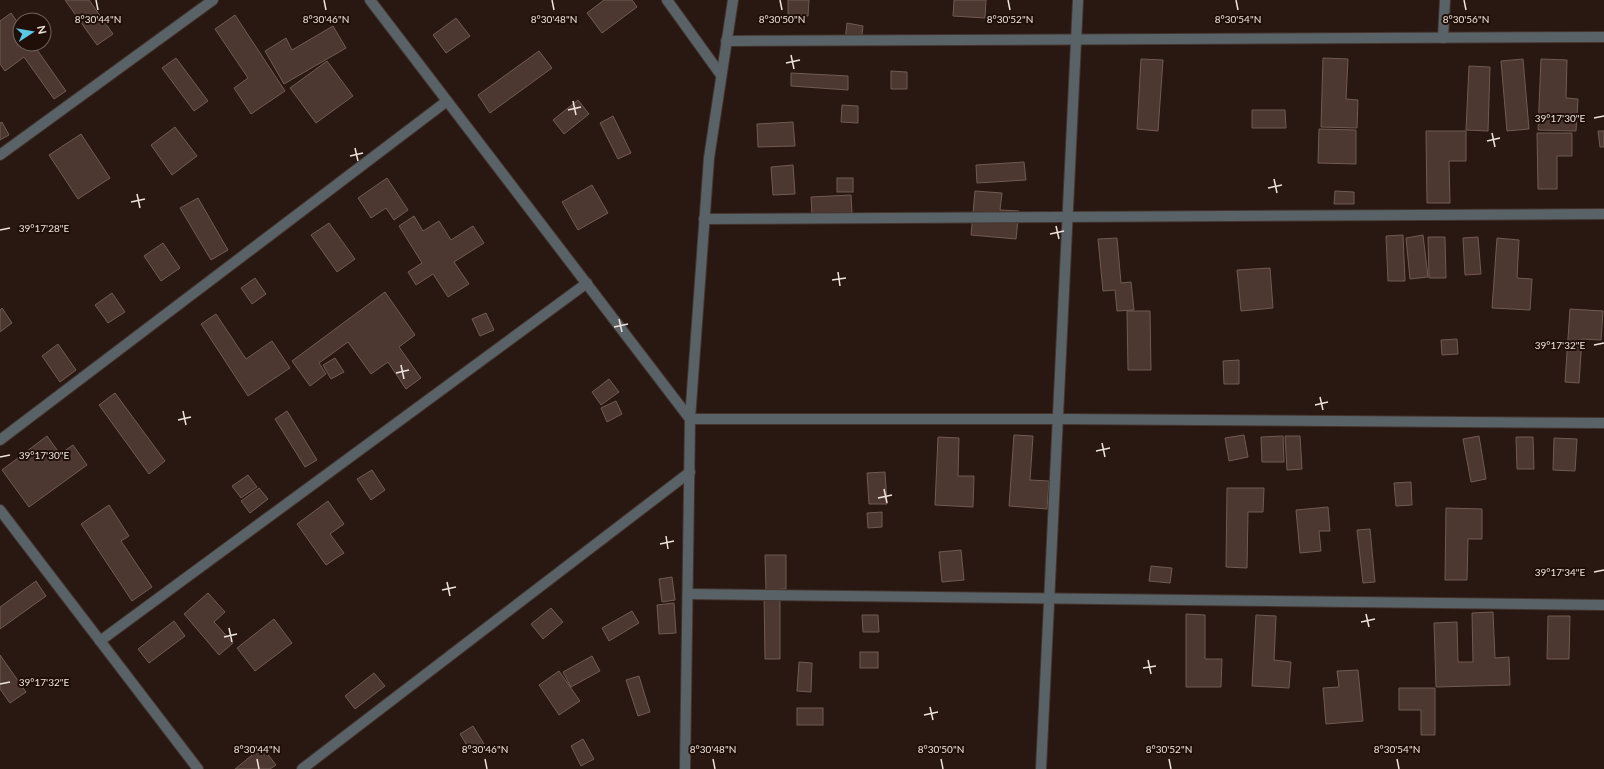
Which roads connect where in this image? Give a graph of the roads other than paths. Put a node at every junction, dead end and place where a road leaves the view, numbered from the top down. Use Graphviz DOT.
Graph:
graph roads {
  1 [pos="213,0"];
  2 [pos="370,0"];
  3 [pos="667,0"];
  4 [pos="733,0"];
  5 [pos="1078,0"];
  6 [pos="1445,0"];
  7 [pos="1604,37"];
  8 [pos="1443,38"];
  9 [pos="1076,40"];
  10 [pos="726,41"];
  11 [pos="721,74"];
  12 [pos="447,101"];
  13 [pos="0,155"];
  14 [pos="1604,214"];
  15 [pos="1068,217"];
  16 [pos="704,219"];
  17 [pos="587,283"];
  18 [pos="1058,418"];
  19 [pos="690,419"];
  20 [pos="1604,423"];
  21 [pos="0,440"];
  22 [pos="690,472"];
  23 [pos="0,510"];
  24 [pos="689,594"];
  25 [pos="1049,598"];
  26 [pos="1604,605"];
  27 [pos="100,641"];
  28 [pos="198,769"];
  29 [pos="302,769"];
  30 [pos="685,769"];
  31 [pos="1041,769"];
  1 -- 13 [label="street"];
  2 -- 12 [label="street"];
  3 -- 11 [label="street"];
  4 -- 10 [label="street"];
  5 -- 9 [label="street"];
  6 -- 8 [label="street"];
  7 -- 8 [label="street"];
  8 -- 9 [label="street"];
  9 -- 10 [label="street"];
  9 -- 15 [label="street"];
  10 -- 11 [label="street"];
  11 -- 16 [label="street"];
  12 -- 17 [label="street"];
  12 -- 21 [label="street"];
  14 -- 15 [label="street"];
  15 -- 16 [label="street"];
  15 -- 18 [label="street"];
  16 -- 19 [label="street"];
  17 -- 19 [label="street"];
  17 -- 27 [label="street"];
  18 -- 19 [label="street"];
  18 -- 20 [label="street"];
  18 -- 25 [label="street"];
  19 -- 22 [label="street"];
  22 -- 24 [label="street"];
  22 -- 29 [label="street"];
  23 -- 27 [label="street"];
  24 -- 25 [label="street"];
  24 -- 30 [label="street"];
  25 -- 26 [label="street"];
  25 -- 31 [label="street"];
  27 -- 28 [label="street"];
}
